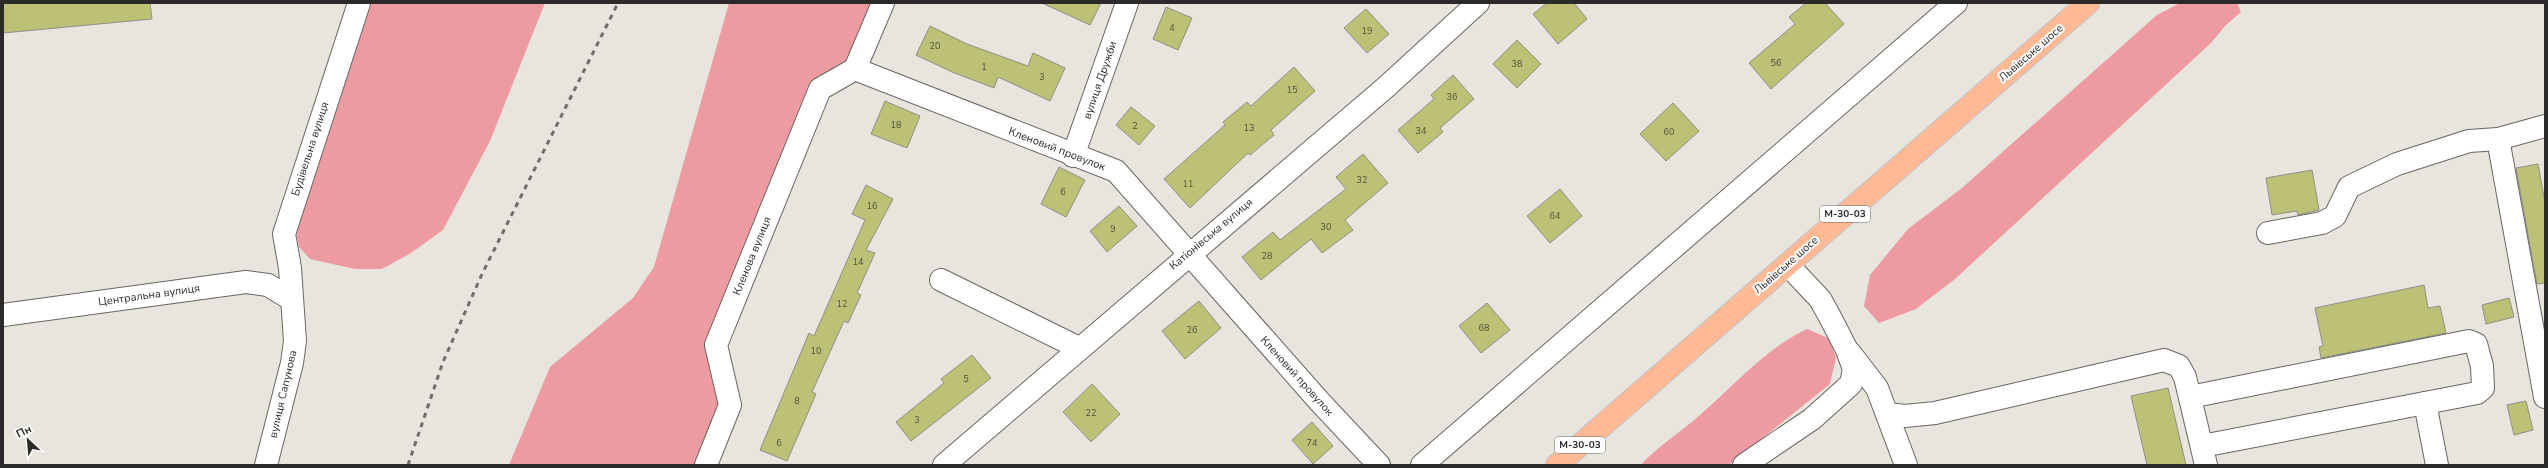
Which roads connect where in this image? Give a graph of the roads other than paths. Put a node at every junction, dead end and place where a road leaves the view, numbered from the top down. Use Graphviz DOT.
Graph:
graph roads {
  1 [pos="359,3"];
  2 [pos="884,3"];
  3 [pos="1127,3"];
  4 [pos="2088,3"];
  5 [pos="1477,4"];
  6 [pos="1952,4"];
  7 [pos="855,69"];
  8 [pos="2545,126"];
  9 [pos="2498,139"];
  10 [pos="1073,156"];
  11 [pos="2268,233"];
  12 [pos="1188,254"];
  13 [pos="1788,264"];
  14 [pos="941,280"];
  15 [pos="291,299"];
  16 [pos="3,315"];
  17 [pos="1079,348"];
  18 [pos="1847,350"];
  19 [pos="1851,384"];
  20 [pos="1877,388"];
  21 [pos="2190,397"];
  22 [pos="2545,397"];
  23 [pos="2425,403"];
  24 [pos="1887,414"];
  25 [pos="2204,455"];
  26 [pos="266,465"];
  27 [pos="706,465"];
  28 [pos="944,465"];
  29 [pos="1379,465"];
  30 [pos="1422,465"];
  31 [pos="1557,465"];
  32 [pos="1744,465"];
  33 [pos="1906,465"];
  34 [pos="2437,465"];
  1 -- 15 [label="street, Будівельна вулиця"];
  2 -- 7 [label="street"];
  3 -- 10 [label="street, вулиця Дружби"];
  4 -- 13 [label="main road, Львівське шосе / М-30-03"];
  5 -- 12 [label="street, Катіонівська вулиця"];
  6 -- 30 [label="street"];
  7 -- 10 [label="street, Кленовий провулок"];
  7 -- 27 [label="street, Кленова вулиця"];
  8 -- 9 [label="street"];
  9 -- 11 [label="street"];
  9 -- 22 [label="street"];
  10 -- 12 [label="street, Кленовий провулок"];
  12 -- 17 [label="street, Катіонівська вулиця"];
  12 -- 29 [label="street, Кленовий провулок"];
  13 -- 18 [label="street"];
  13 -- 31 [label="main road, Львівське шосе / М-30-03"];
  14 -- 17 [label="street"];
  15 -- 16 [label="street, Центральна вулиця"];
  15 -- 26 [label="street, вулиця Сапунова"];
  17 -- 28 [label="street, Катіонівська вулиця"];
  18 -- 19 [label="street"];
  18 -- 20 [label="street"];
  19 -- 20 [label="street"];
  19 -- 32 [label="street"];
  20 -- 24 [label="street"];
  21 -- 23 [label="street"];
  21 -- 24 [label="street"];
  21 -- 25 [label="street"];
  23 -- 25 [label="street"];
  23 -- 34 [label="street"];
  24 -- 33 [label="street"];
}
